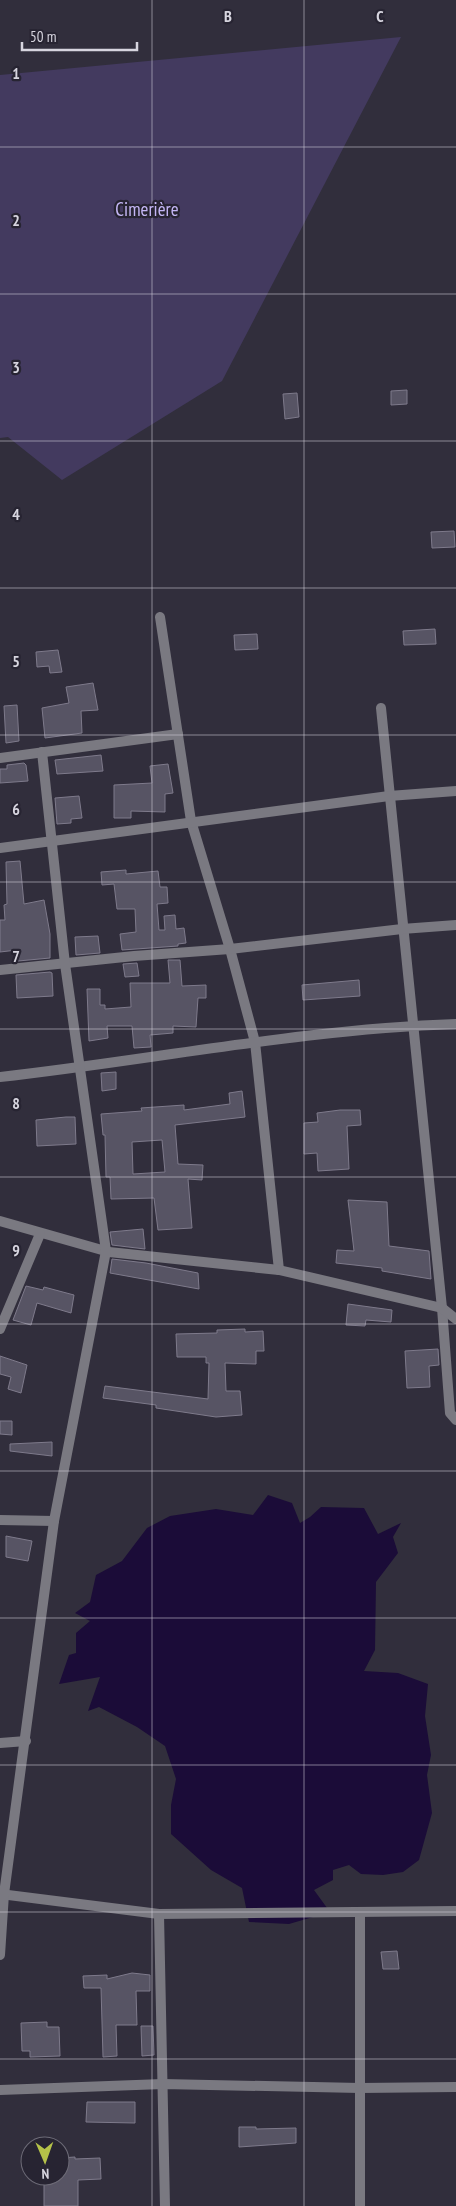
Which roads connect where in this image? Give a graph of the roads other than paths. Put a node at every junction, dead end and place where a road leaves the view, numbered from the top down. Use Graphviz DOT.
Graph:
graph roads {
  1 [pos="160,617"];
  2 [pos="381,708"];
  3 [pos="178,734"];
  4 [pos="42,752"];
  5 [pos="0,758"];
  6 [pos="456,791"];
  7 [pos="390,796"];
  8 [pos="191,821"];
  9 [pos="52,840"];
  10 [pos="0,848"];
  11 [pos="456,925"];
  12 [pos="402,929"];
  13 [pos="230,949"];
  14 [pos="65,964"];
  15 [pos="0,970"];
  16 [pos="456,1024"];
  17 [pos="414,1026"];
  18 [pos="255,1042"];
  19 [pos="80,1068"];
  20 [pos="0,1077"];
  21 [pos="0,1221"];
  22 [pos="40,1234"];
  23 [pos="106,1251"];
  24 [pos="279,1270"];
  25 [pos="442,1308"];
  26 [pos="456,1319"];
  27 [pos="0,1328"];
  28 [pos="456,1420"];
  29 [pos="0,1520"];
  30 [pos="54,1521"];
  31 [pos="26,1741"];
  32 [pos="0,1743"];
  33 [pos="2,1894"];
  34 [pos="456,1911"];
  35 [pos="360,1912"];
  36 [pos="159,1914"];
  37 [pos="0,1955"];
  38 [pos="163,2084"];
  39 [pos="456,2087"];
  40 [pos="360,2088"];
  41 [pos="0,2090"];
  42 [pos="166,2206"];
  43 [pos="360,2206"];
  1 -- 3 [label="street"];
  2 -- 7 [label="street"];
  3 -- 4 [label="street"];
  3 -- 8 [label="street"];
  4 -- 5 [label="street"];
  4 -- 9 [label="street"];
  6 -- 7 [label="street"];
  7 -- 8 [label="street"];
  7 -- 12 [label="street"];
  8 -- 9 [label="street"];
  8 -- 13 [label="street"];
  9 -- 10 [label="street"];
  9 -- 14 [label="street"];
  11 -- 12 [label="street"];
  12 -- 13 [label="street"];
  12 -- 17 [label="street"];
  13 -- 14 [label="street"];
  13 -- 18 [label="street"];
  14 -- 15 [label="street"];
  14 -- 19 [label="street"];
  16 -- 17 [label="street"];
  17 -- 18 [label="street"];
  17 -- 25 [label="street"];
  18 -- 19 [label="street"];
  18 -- 24 [label="street"];
  19 -- 20 [label="street"];
  19 -- 23 [label="street"];
  21 -- 22 [label="street"];
  22 -- 23 [label="street"];
  22 -- 27 [label="street"];
  23 -- 24 [label="street"];
  23 -- 30 [label="street"];
  24 -- 25 [label="street"];
  25 -- 26 [label="street"];
  25 -- 28 [label="street"];
  29 -- 30 [label="street"];
  30 -- 31 [label="street"];
  31 -- 32 [label="street"];
  31 -- 33 [label="street"];
  33 -- 36 [label="street"];
  33 -- 37 [label="street"];
  34 -- 35 [label="street"];
  35 -- 36 [label="street"];
  35 -- 40 [label="street"];
  36 -- 38 [label="street"];
  38 -- 40 [label="street"];
  38 -- 41 [label="street"];
  38 -- 42 [label="street"];
  39 -- 40 [label="street"];
  40 -- 43 [label="street"];
}
